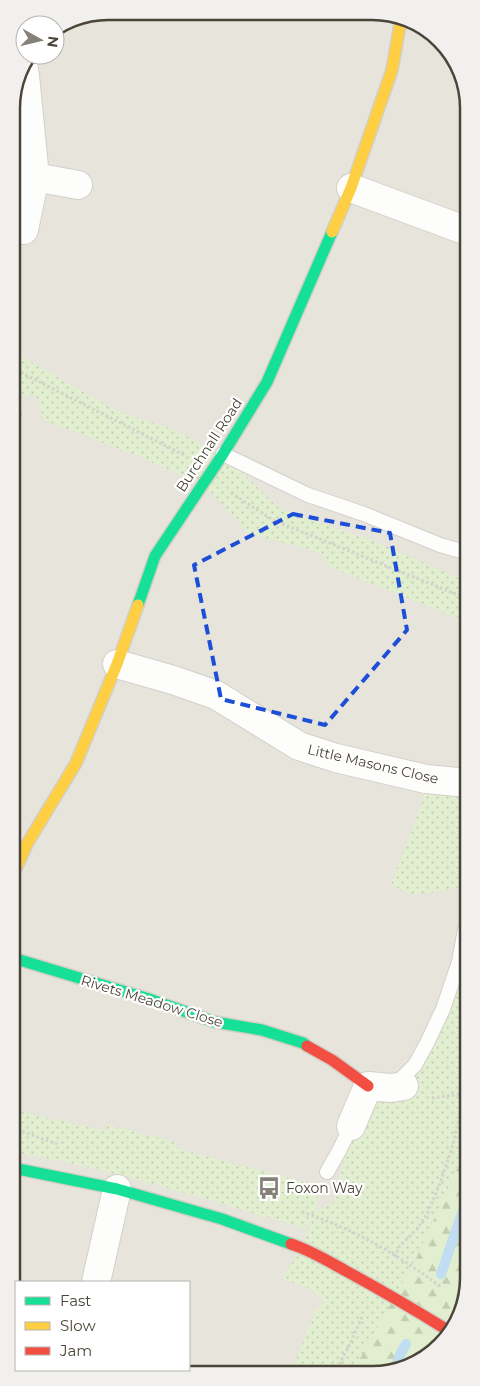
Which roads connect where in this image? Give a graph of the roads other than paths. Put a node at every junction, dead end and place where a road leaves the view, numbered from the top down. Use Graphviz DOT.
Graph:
graph roads {
  1 [pos="400,25"];
  2 [pos="26,77"];
  3 [pos="35,177"];
  4 [pos="78,185"];
  5 [pos="351,188"];
  6 [pos="460,228"];
  7 [pos="24,230"];
  8 [pos="223,454"];
  9 [pos="460,551"];
  10 [pos="117,664"];
  11 [pos="460,782"];
  12 [pos="20,841"];
  13 [pos="460,957"];
  14 [pos="20,960"];
  15 [pos="388,1087"];
  16 [pos="350,1126"];
  17 [pos="20,1169"];
  18 [pos="327,1172"];
  19 [pos="117,1189"];
  20 [pos="96,1281"];
  21 [pos="445,1327"];
  1 -- 5 [label="street, Burchnall Road"];
  2 -- 3 [label="street"];
  3 -- 4 [label="street"];
  3 -- 7 [label="street"];
  5 -- 6 [label="street"];
  5 -- 8 [label="street, Burchnall Road"];
  8 -- 9 [label="lane"];
  8 -- 10 [label="street, Burchnall Road"];
  10 -- 11 [label="street, Little Masons Close"];
  10 -- 12 [label="street, Burchnall Road"];
  13 -- 15 [label="lane"];
  14 -- 15 [label="street, Rivets Meadow Close"];
  15 -- 16 [label="street"];
  16 -- 18 [label="lane"];
  17 -- 19 [label="street"];
  19 -- 20 [label="street"];
  19 -- 21 [label="street"];
}
